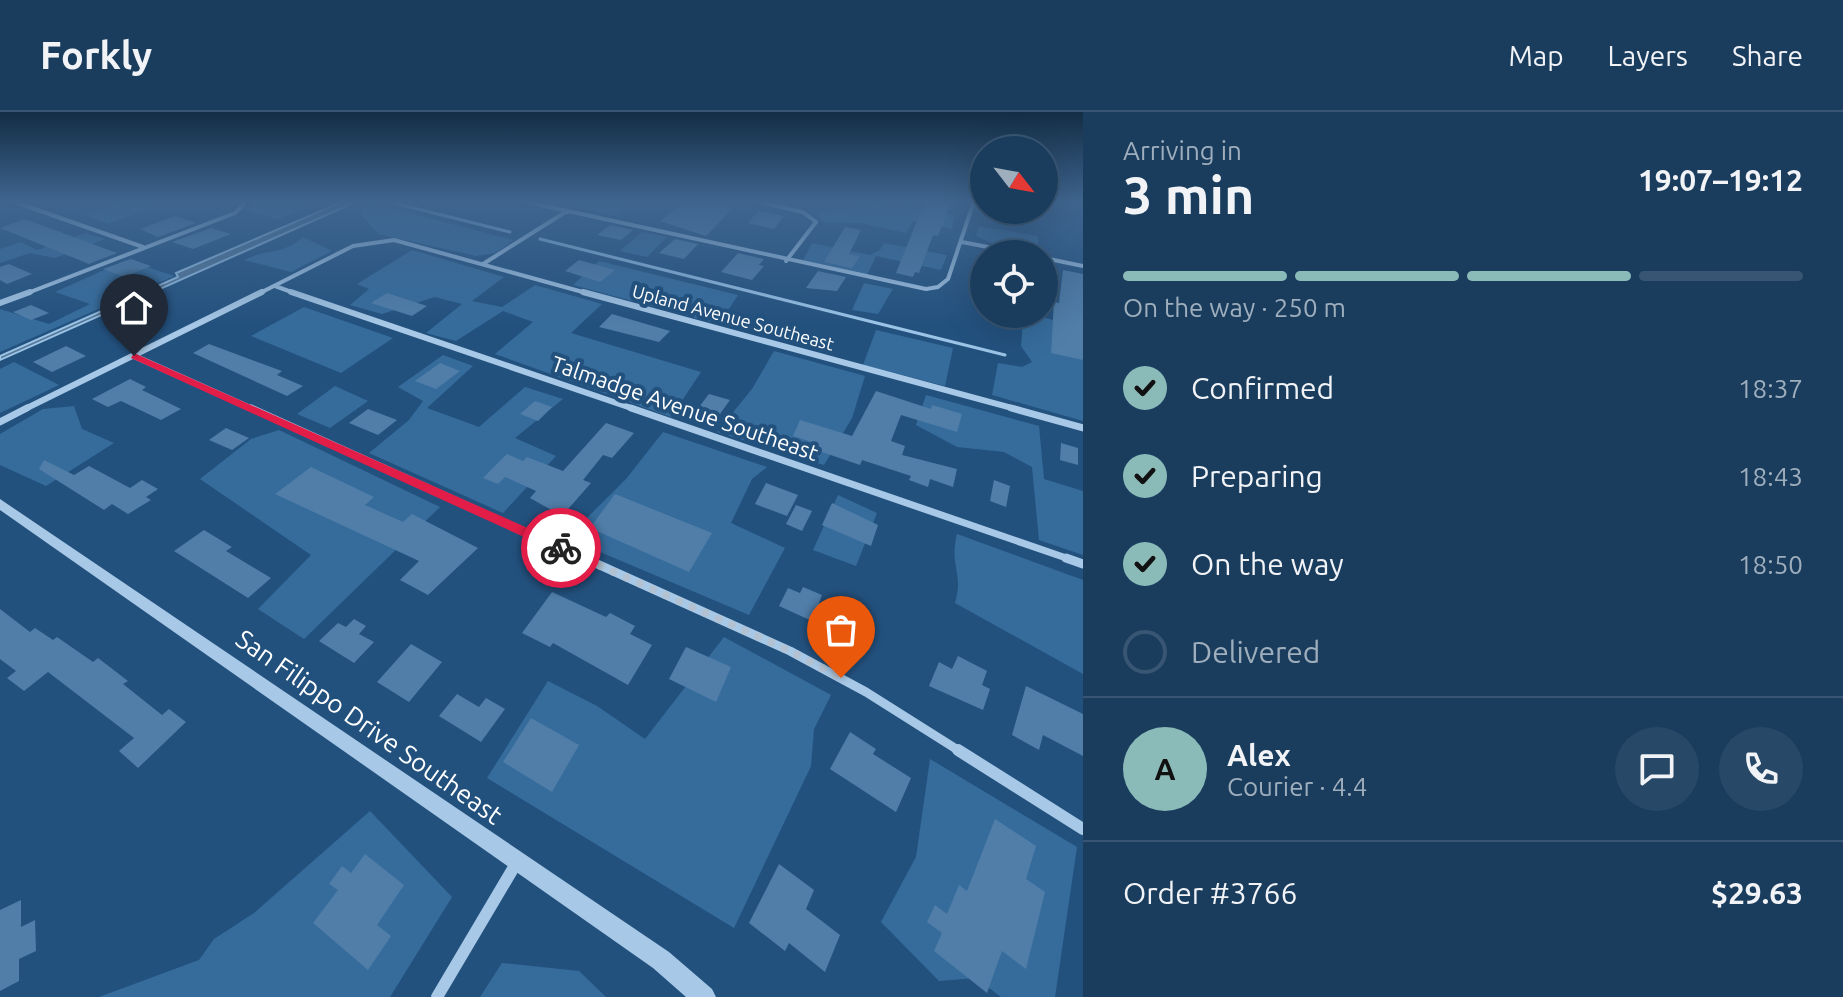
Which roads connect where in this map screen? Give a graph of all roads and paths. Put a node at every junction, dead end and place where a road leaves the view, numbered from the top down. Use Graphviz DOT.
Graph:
graph roads {
  1 [pos="128,242"];
  2 [pos="159,242"];
  3 [pos="367,242"];
  4 [pos="403,242"];
  5 [pos="517,242"];
  6 [pos="704,242"];
  7 [pos="802,242"];
  8 [pos="962,242"];
  9 [pos="144,248"];
  10 [pos="786,261"];
  11 [pos="1058,261"];
  12 [pos="483,264"];
  13 [pos="1083,266"];
  14 [pos="275,286"];
  15 [pos="0,303"];
  16 [pos="134,356"];
  17 [pos="0,422"];
  18 [pos="1083,428"];
  19 [pos="0,504"];
  20 [pos="1083,564"];
  21 [pos="1083,829"];
  22 [pos="517,861"];
  23 [pos="437,997"];
  24 [pos="704,997"];
  1 -- 9 [label="street"];
  2 -- 9 [label="street"];
  3 -- 14 [label="street, Upland Avenue Southeast"];
  4 -- 12 [label="street, Upland Avenue Southeast"];
  5 -- 12 [label="street"];
  6 -- 10 [label="street"];
  7 -- 10 [label="street"];
  8 -- 10 [label="street"];
  9 -- 15 [label="street"];
  11 -- 13 [label="street"];
  12 -- 18 [label="street, Upland Avenue Southeast"];
  14 -- 16 [label="street"];
  14 -- 20 [label="street, Talmadge Avenue Southeast"];
  16 -- 17 [label="street"];
  16 -- 21 [label="street"];
  19 -- 22 [label="street, San Filippo Drive Southeast"];
  22 -- 23 [label="street"];
  22 -- 24 [label="street, San Filippo Drive Southeast"];
}
